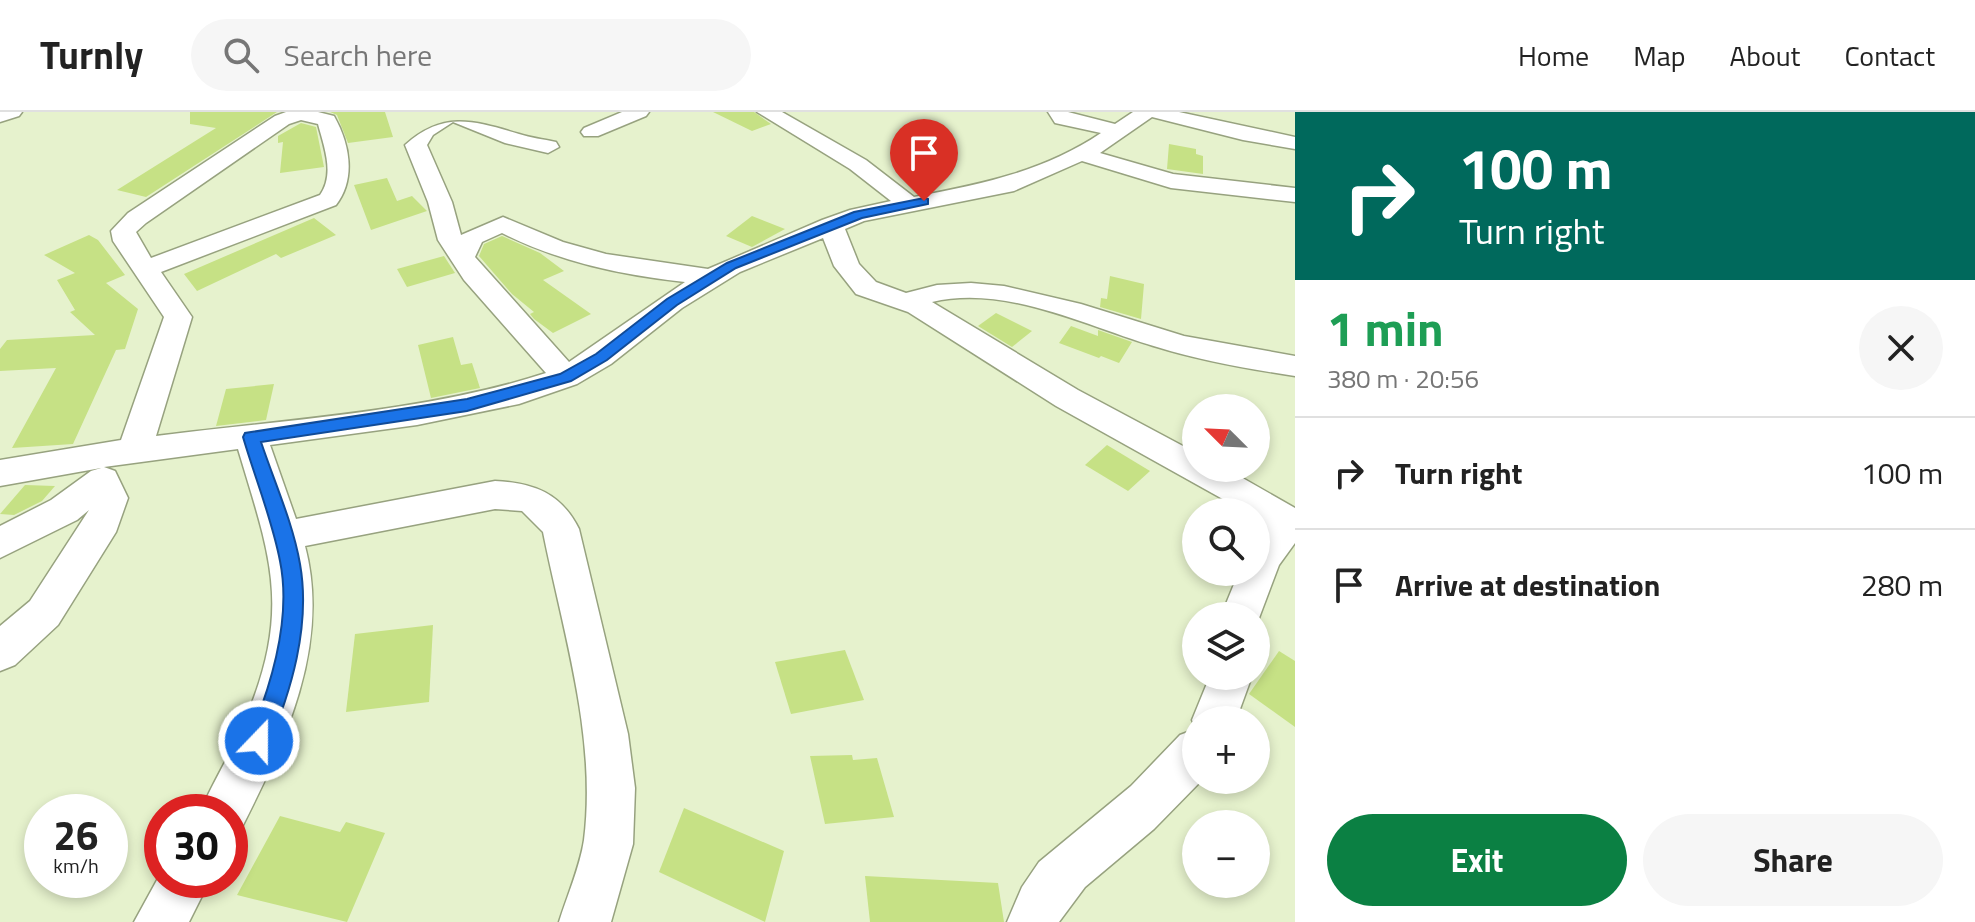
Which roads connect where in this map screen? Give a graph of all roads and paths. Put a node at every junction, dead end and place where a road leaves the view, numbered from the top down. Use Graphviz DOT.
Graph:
graph roads {
  1 [pos="12,112"];
  2 [pos="639,112"];
  3 [pos="767,112"];
  4 [pos="1058,112"];
  5 [pos="1146,112"];
  6 [pos="1155,112"];
  7 [pos="300,113"];
  8 [pos="453,113"];
  9 [pos="0,116"];
  10 [pos="1117,130"];
  11 [pos="591,132"];
  12 [pos="1295,143"];
  13 [pos="548,147"];
  14 [pos="1080,154"];
  15 [pos="1295,195"];
  16 [pos="908,204"];
  17 [pos="831,225"];
  18 [pos="462,257"];
  19 [pos="146,269"];
  20 [pos="711,277"];
  21 [pos="905,301"];
  22 [pos="1295,366"];
  23 [pos="566,377"];
  24 [pos="251,437"];
  25 [pos="134,452"];
  26 [pos="0,473"];
  27 [pos="1292,525"];
  28 [pos="283,536"];
  29 [pos="0,543"];
  30 [pos="1246,602"];
  31 [pos="0,652"];
  32 [pos="1182,769"];
  33 [pos="234,794"];
  34 [pos="174,898"];
  35 [pos="160,922"];
  36 [pos="585,922"];
  37 [pos="1033,922"];
  1 -- 9 [label="street"];
  2 -- 11 [label="street"];
  3 -- 16 [label="street"];
  4 -- 10 [label="street"];
  5 -- 10 [label="street"];
  6 -- 12 [label="street"];
  7 -- 19 [label="street"];
  7 -- 19 [label="street"];
  8 -- 13 [label="street"];
  8 -- 18 [label="street"];
  10 -- 14 [label="street"];
  14 -- 15 [label="street"];
  14 -- 16 [label="street"];
  16 -- 17 [label="street"];
  17 -- 20 [label="street"];
  17 -- 21 [label="street"];
  18 -- 20 [label="street"];
  18 -- 23 [label="street"];
  19 -- 25 [label="street"];
  20 -- 23 [label="street"];
  21 -- 22 [label="street"];
  21 -- 27 [label="street"];
  23 -- 24 [label="street"];
  24 -- 25 [label="street"];
  24 -- 28 [label="street"];
  25 -- 26 [label="street"];
  27 -- 30 [label="street"];
  28 -- 33 [label="street"];
  28 -- 36 [label="street"];
  29 -- 31 [label="street"];
  32 -- 37 [label="street"];
  34 -- 35 [label="street"];
}
